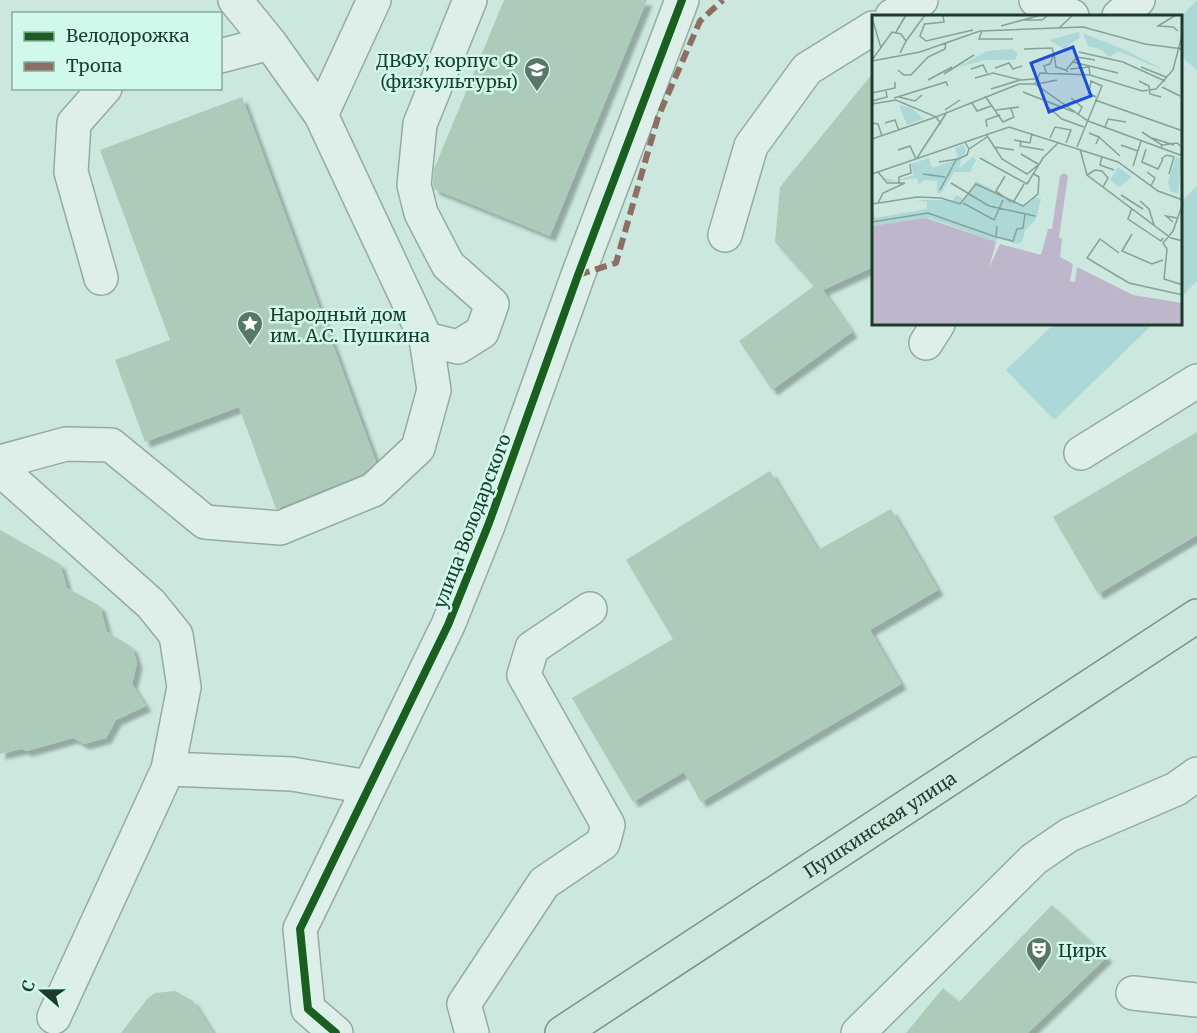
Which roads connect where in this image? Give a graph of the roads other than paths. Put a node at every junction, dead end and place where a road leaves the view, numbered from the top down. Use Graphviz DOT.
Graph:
graph roads {
  1 [pos="236,0"];
  2 [pos="375,0"];
  3 [pos="470,0"];
  4 [pos="682,0"];
  5 [pos="921,0"];
  6 [pos="1036,0"];
  7 [pos="1138,0"];
  8 [pos="894,15"];
  9 [pos="1070,15"];
  10 [pos="1120,15"];
  11 [pos="872,29"];
  12 [pos="270,43"];
  13 [pos="222,55"];
  14 [pos="103,90"];
  15 [pos="321,115"];
  16 [pos="725,235"];
  17 [pos="101,278"];
  18 [pos="426,339"];
  19 [pos="1197,381"];
  20 [pos="1082,453"];
  21 [pos="0,462"];
  22 [pos="0,470"];
  23 [pos="590,609"];
  24 [pos="1197,616"];
  25 [pos="168,769"];
  26 [pos="1197,774"];
  27 [pos="368,787"];
  28 [pos="1133,993"];
  29 [pos="1197,1000"];
  30 [pos="54,1017"];
  31 [pos="336,1033"];
  32 [pos="472,1033"];
  33 [pos="562,1033"];
  34 [pos="858,1033"];
  1 -- 12 [label="street"];
  2 -- 15 [label="street"];
  3 -- 18 [label="street"];
  4 -- 27 [label="street, улица Володарского"];
  5 -- 8 [label="street"];
  6 -- 9 [label="street"];
  7 -- 10 [label="street"];
  11 -- 16 [label="street"];
  12 -- 13 [label="street"];
  12 -- 15 [label="street"];
  14 -- 17 [label="street"];
  15 -- 18 [label="street"];
  18 -- 21 [label="street"];
  19 -- 20 [label="street"];
  22 -- 25 [label="street"];
  23 -- 32 [label="street"];
  24 -- 33 [label="main road, Пушкинская улица"];
  25 -- 27 [label="street"];
  25 -- 30 [label="street"];
  26 -- 34 [label="street"];
  27 -- 31 [label="street, улица Володарского"];
  28 -- 29 [label="street"];
}
